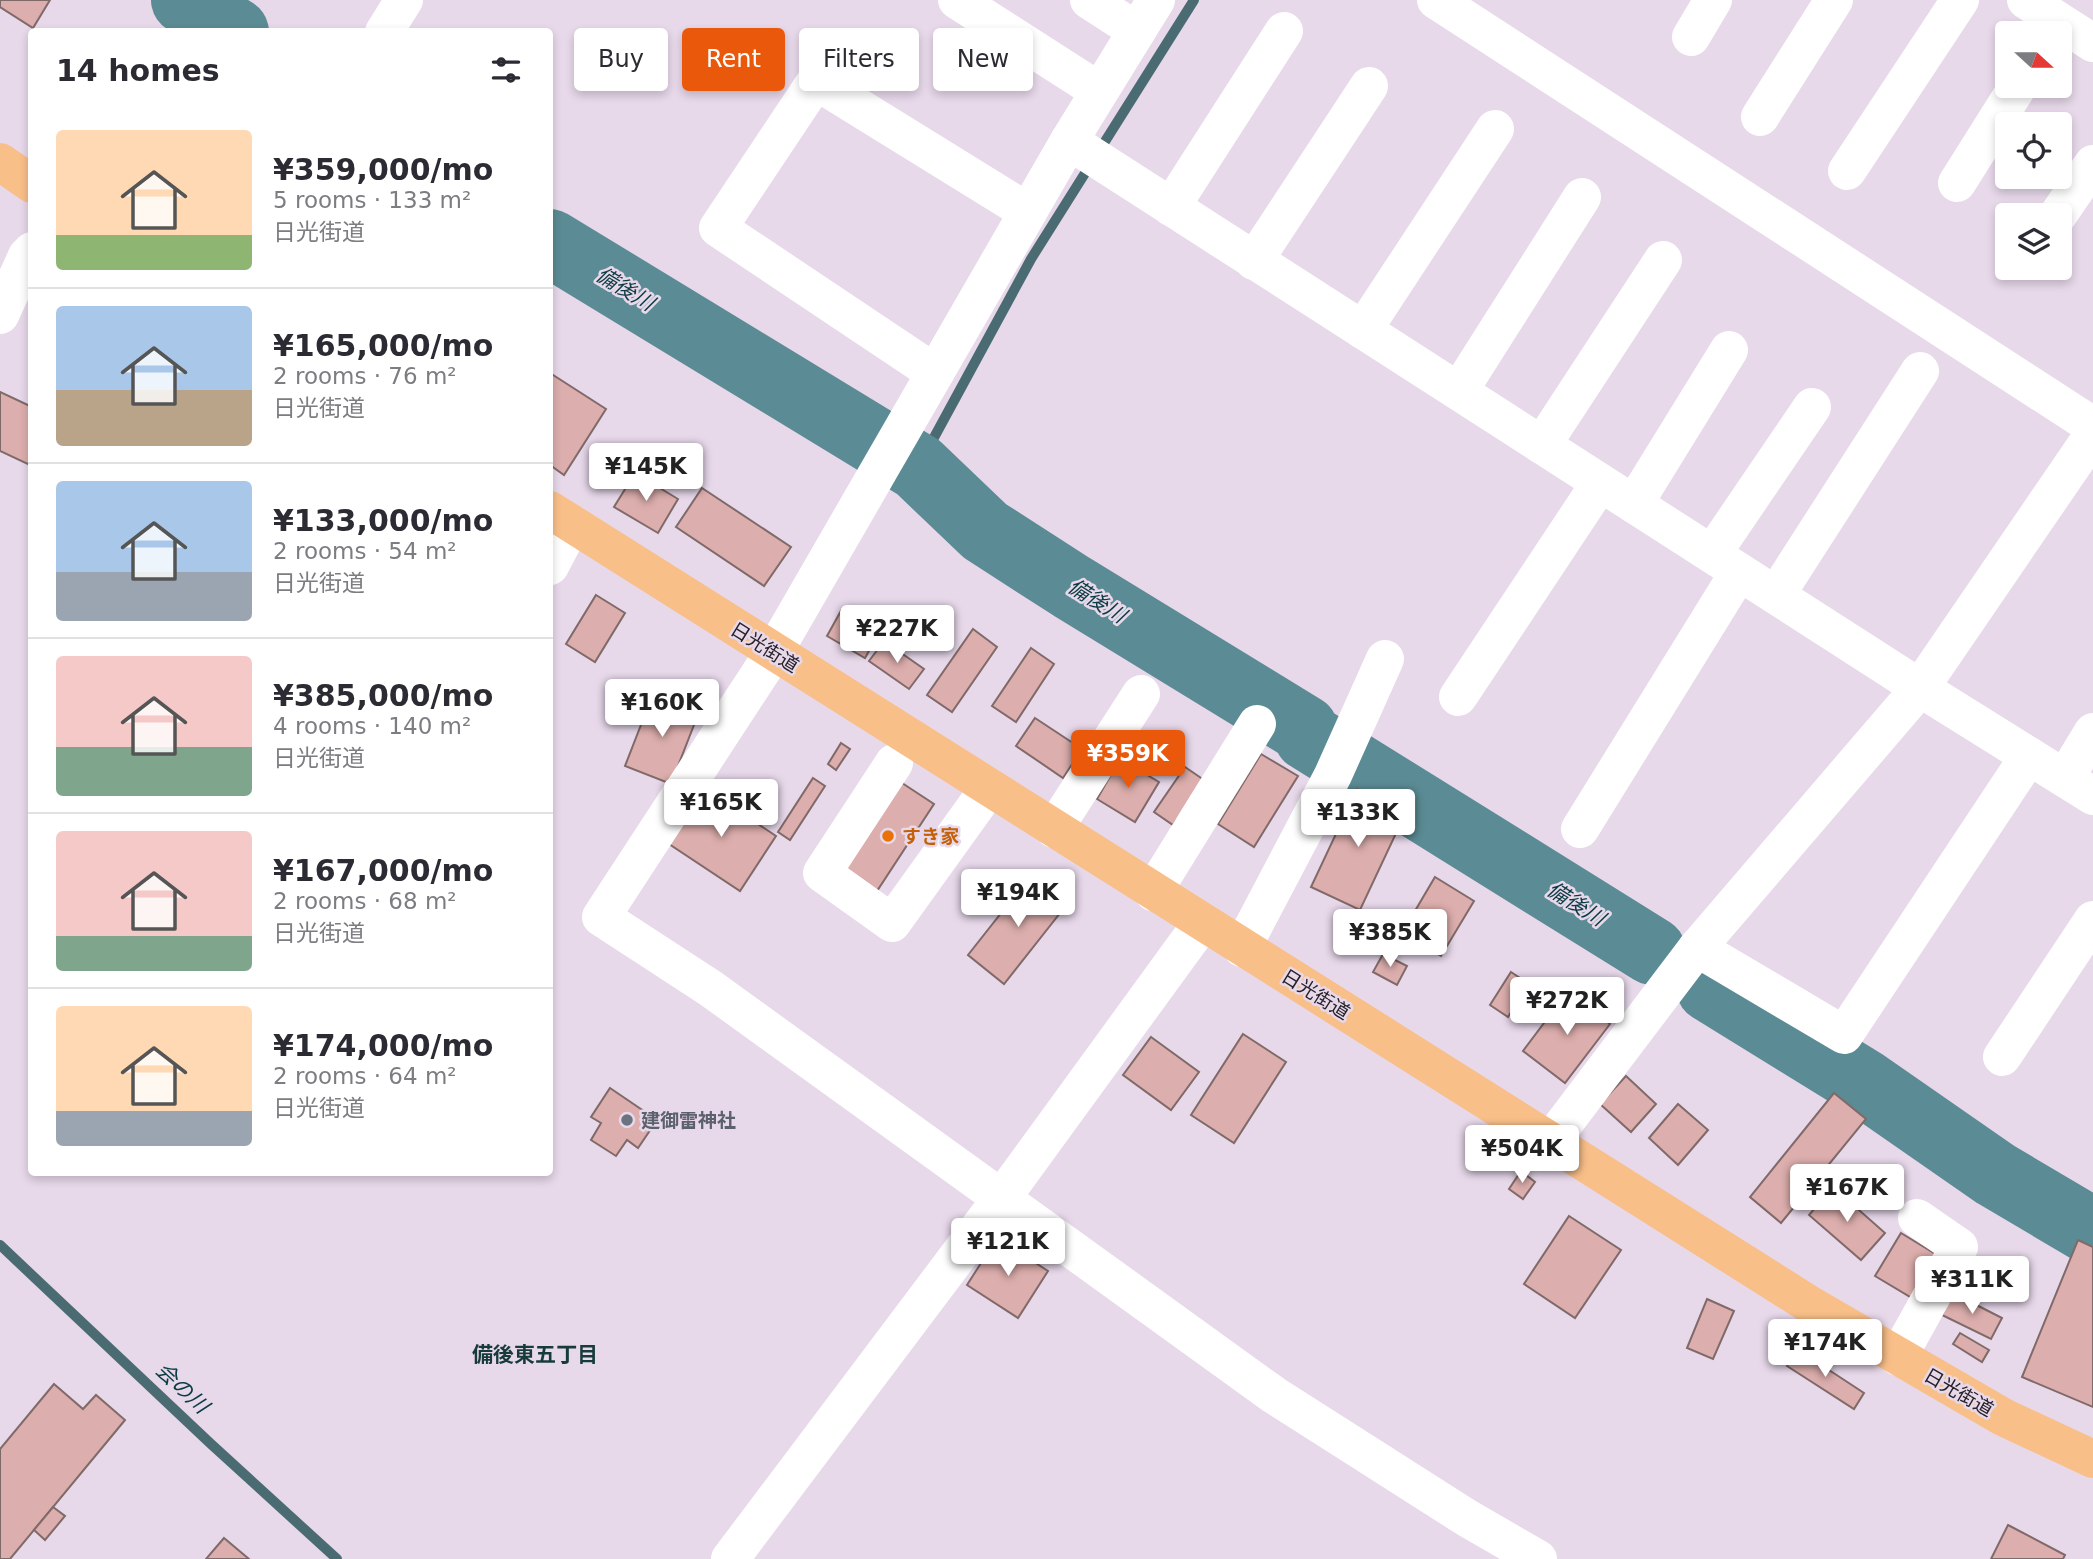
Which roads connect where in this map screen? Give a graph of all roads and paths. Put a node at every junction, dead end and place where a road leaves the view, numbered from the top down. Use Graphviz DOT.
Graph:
graph roads {
  1 [pos="404,0"];
  2 [pos="957,0"];
  3 [pos="1089,0"];
  4 [pos="1436,0"];
  5 [pos="1713,0"];
  6 [pos="1834,0"];
  7 [pos="1960,0"];
  8 [pos="2026,0"];
  9 [pos="1147,15"];
  10 [pos="2061,18"];
  11 [pos="386,28"];
  12 [pos="1284,31"];
  13 [pos="1691,37"];
  14 [pos="2093,43"];
  15 [pos="1369,86"];
  16 [pos="1099,91"];
  17 [pos="2010,98"];
  18 [pos="1760,117"];
  19 [pos="1495,129"];
  20 [pos="1069,141"];
  21 [pos="0,162"];
  22 [pos="2093,164"];
  23 [pos="1847,171"];
  24 [pos="28,181"];
  25 [pos="1957,183"];
  26 [pos="1582,197"];
  27 [pos="2067,203"];
  28 [pos="1171,207"];
  29 [pos="1028,212"];
  30 [pos="28,255"];
  31 [pos="1663,260"];
  32 [pos="1254,261"];
  33 [pos="0,315"];
  34 [pos="1363,330"];
  35 [pos="1729,350"];
  36 [pos="1920,371"];
  37 [pos="935,373"];
  38 [pos="1459,391"];
  39 [pos="1812,407"];
  40 [pos="2093,426"];
  41 [pos="2093,435"];
  42 [pos="1542,445"];
  43 [pos="1600,483"];
  44 [pos="1633,504"];
  45 [pos="561,517"];
  46 [pos="553,553"];
  47 [pos="1725,563"];
  48 [pos="1776,595"];
  49 [pos="774,652"];
  50 [pos="1385,659"];
  51 [pos="1920,688"];
  52 [pos="1141,694"];
  53 [pos="1458,697"];
  54 [pos="1257,724"];
  55 [pos="2093,732"];
  56 [pos="2029,756"];
  57 [pos="894,763"];
  58 [pos="2079,787"];
  59 [pos="989,788"];
  60 [pos="1580,829"];
  61 [pos="1054,830"];
  62 [pos="1153,892"];
  63 [pos="2093,920"];
  64 [pos="1202,923"];
  65 [pos="1242,948"];
  66 [pos="1697,948"];
  67 [pos="2002,1057"];
  68 [pos="1550,1142"];
  69 [pos="1001,1199"];
  70 [pos="1917,1218"];
  71 [pos="1898,1357"];
  72 [pos="2093,1459"];
  73 [pos="730,1559"];
  74 [pos="1538,1559"];
  1 -- 11 [label="street"];
  2 -- 16 [label="street"];
  3 -- 9 [label="street"];
  4 -- 40 [label="street"];
  5 -- 13 [label="street"];
  6 -- 18 [label="street"];
  7 -- 23 [label="street"];
  8 -- 10 [label="street"];
  9 -- 16 [label="street"];
  10 -- 14 [label="street"];
  12 -- 28 [label="street"];
  15 -- 32 [label="street"];
  16 -- 20 [label="street"];
  17 -- 25 [label="street"];
  19 -- 34 [label="street"];
  20 -- 28 [label="street"];
  20 -- 29 [label="street"];
  21 -- 24 [label="highway"];
  22 -- 27 [label="street"];
  26 -- 38 [label="street"];
  28 -- 32 [label="street"];
  29 -- 37 [label="street"];
  29 -- 37 [label="street"];
  30 -- 33 [label="street"];
  31 -- 42 [label="street"];
  32 -- 34 [label="street"];
  34 -- 38 [label="street"];
  35 -- 44 [label="street"];
  36 -- 48 [label="street"];
  37 -- 49 [label="street"];
  38 -- 42 [label="street"];
  39 -- 47 [label="street"];
  41 -- 51 [label="street"];
  42 -- 43 [label="street"];
  43 -- 44 [label="street"];
  43 -- 53 [label="street"];
  44 -- 47 [label="street"];
  45 -- 46 [label="street"];
  45 -- 49 [label="highway, 日光街道"];
  47 -- 48 [label="street"];
  47 -- 60 [label="street"];
  48 -- 51 [label="street"];
  49 -- 59 [label="highway, 日光街道"];
  49 -- 69 [label="street"];
  50 -- 65 [label="street"];
  51 -- 56 [label="street"];
  51 -- 66 [label="street"];
  52 -- 61 [label="street"];
  54 -- 62 [label="street"];
  55 -- 58 [label="street"];
  56 -- 58 [label="street"];
  56 -- 66 [label="street"];
  57 -- 59 [label="street"];
  59 -- 61 [label="highway, 日光街道"];
  61 -- 62 [label="highway, 日光街道"];
  62 -- 64 [label="highway, 日光街道"];
  63 -- 67 [label="street"];
  64 -- 65 [label="highway, 日光街道"];
  64 -- 69 [label="street"];
  65 -- 68 [label="highway, 日光街道"];
  66 -- 68 [label="street"];
  68 -- 71 [label="highway, 日光街道"];
  69 -- 73 [label="street"];
  69 -- 74 [label="street"];
  70 -- 71 [label="street"];
  71 -- 72 [label="highway, 日光街道"];
}
